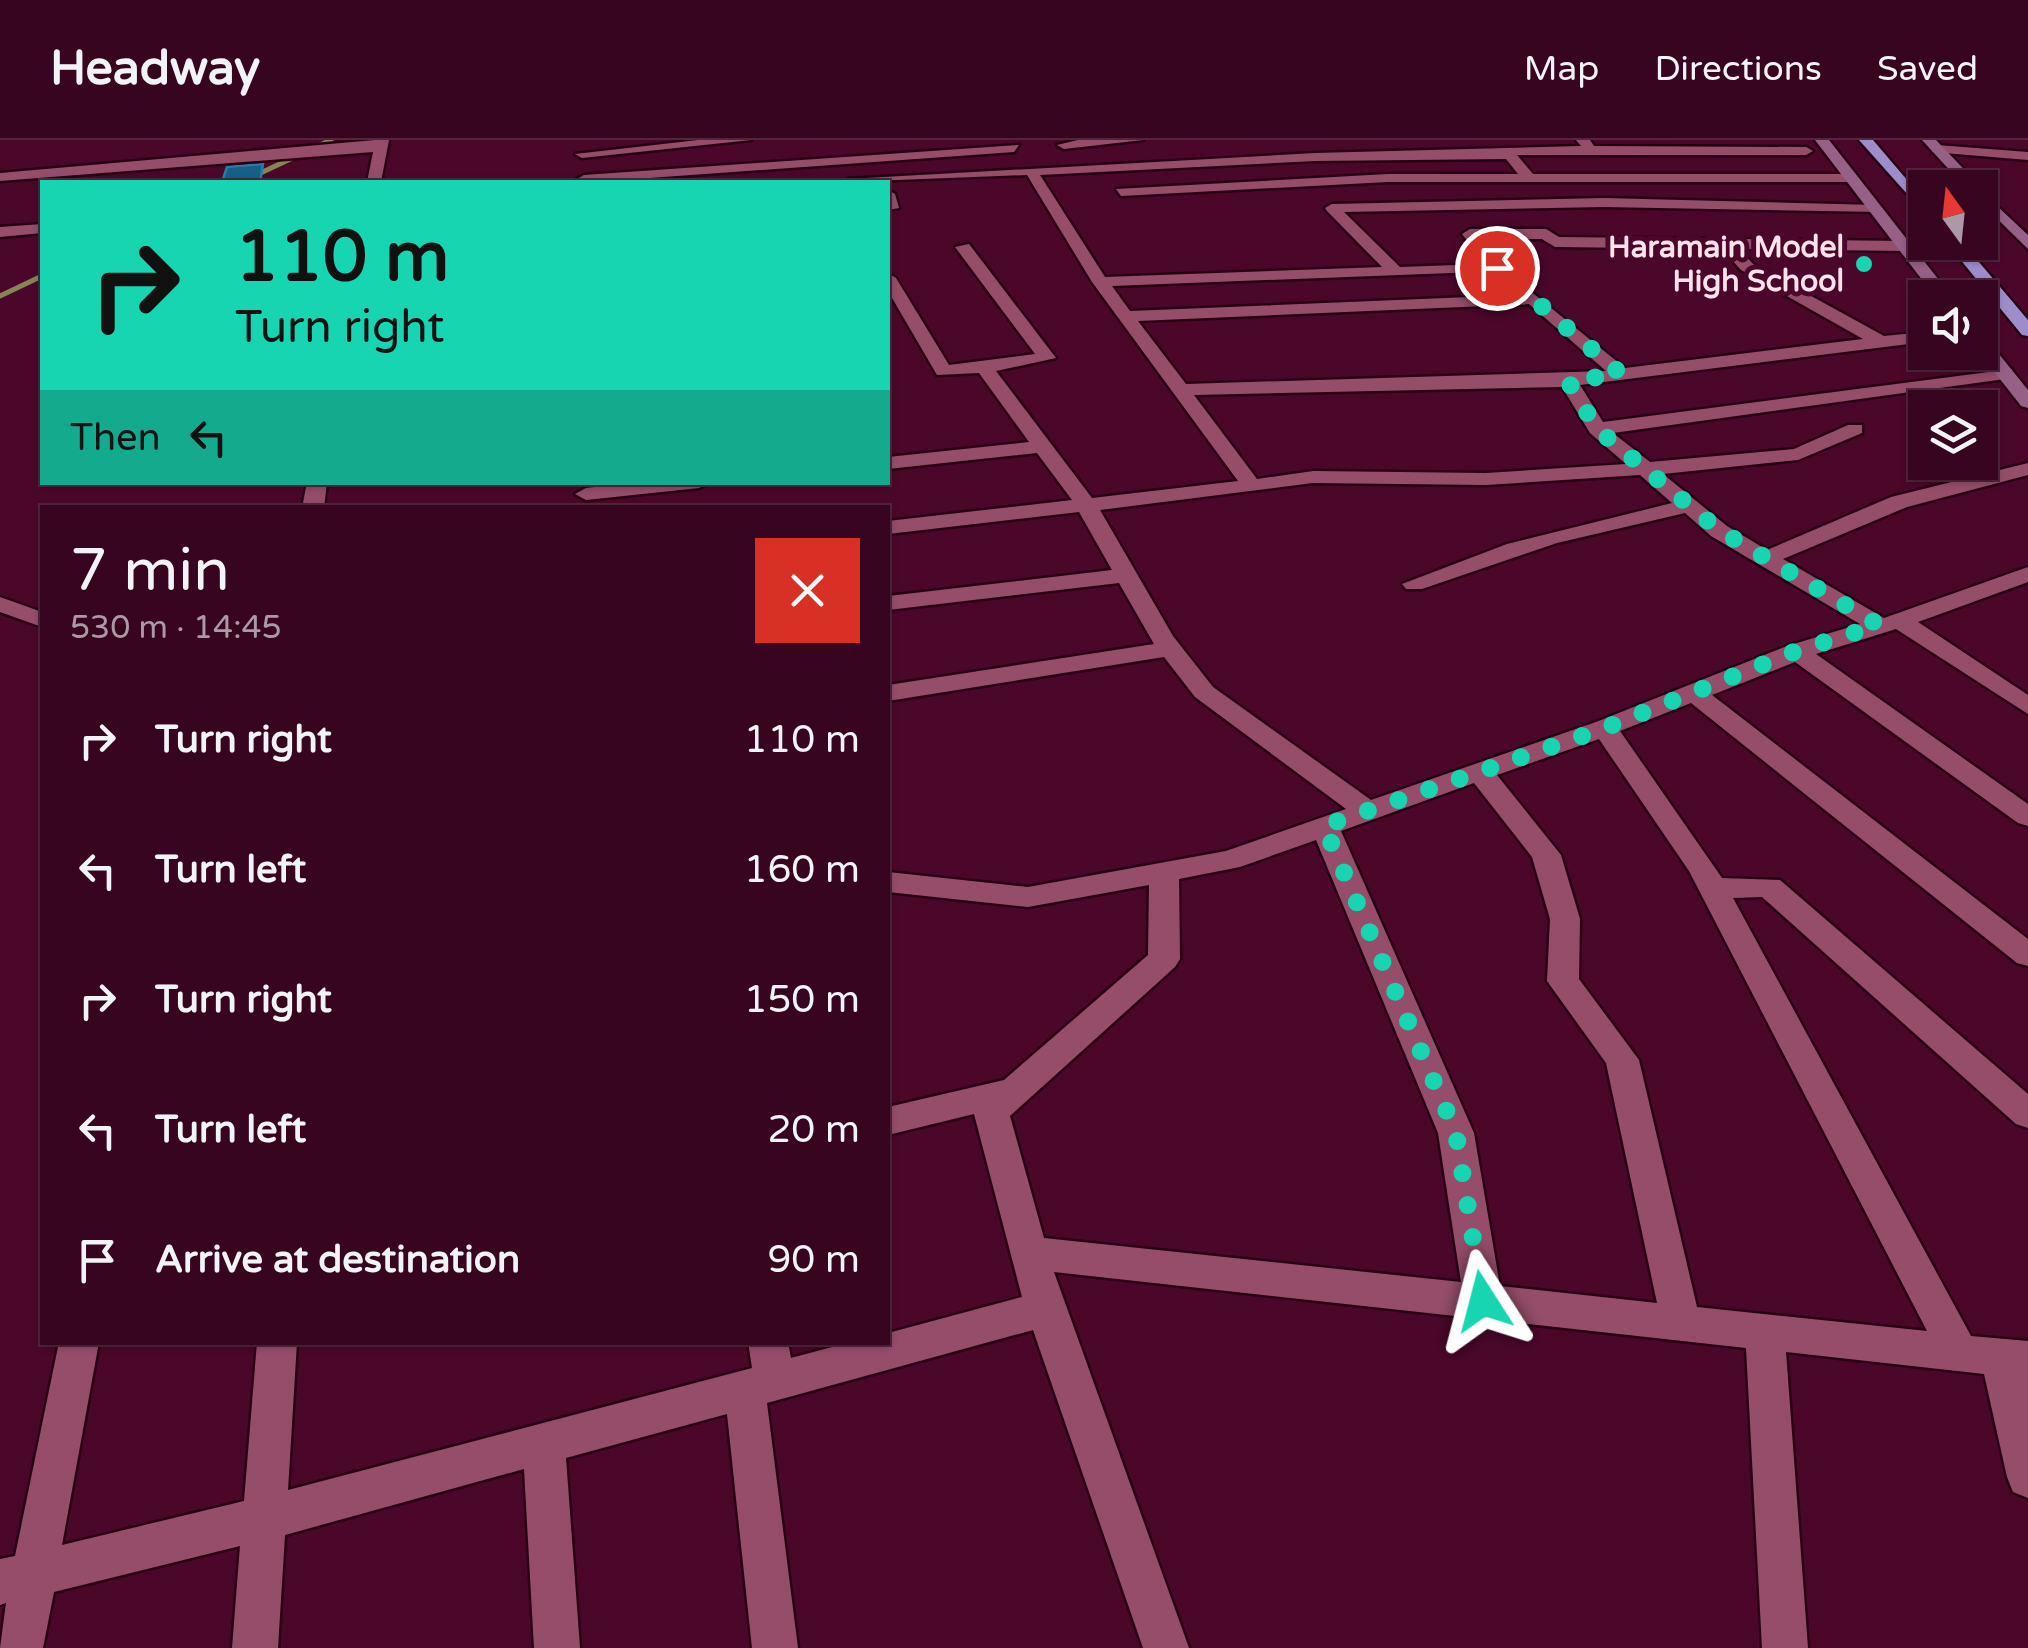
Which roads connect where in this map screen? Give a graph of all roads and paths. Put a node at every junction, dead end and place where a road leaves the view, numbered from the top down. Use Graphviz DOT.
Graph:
graph roads {
  1 [pos="744,140"];
  2 [pos="853,140"];
  3 [pos="1136,140"];
  4 [pos="1782,140"];
  5 [pos="1822,140"];
  6 [pos="1866,140"];
  7 [pos="1887,140"];
  8 [pos="381,144"];
  9 [pos="1012,144"];
  10 [pos="1933,144"];
  11 [pos="1064,145"];
  12 [pos="1586,145"];
  13 [pos="581,147"];
  14 [pos="1806,151"];
  15 [pos="268,156"];
  16 [pos="1510,156"];
  17 [pos="2028,156"];
  18 [pos="864,158"];
  19 [pos="147,166"];
  20 [pos="1912,170"];
  21 [pos="1957,170"];
  22 [pos="1032,171"];
  23 [pos="1848,173"];
  24 [pos="221,176"];
  25 [pos="0,177"];
  26 [pos="1528,177"];
  27 [pos="137,180"];
  28 [pos="374,180"];
  29 [pos="584,180"];
  30 [pos="596,180"];
  31 [pos="878,180"];
  32 [pos="890,185"];
  33 [pos="1908,190"];
  34 [pos="1121,192"];
  35 [pos="1876,209"];
  36 [pos="1998,212"];
  37 [pos="40,229"];
  38 [pos="0,232"];
  39 [pos="2025,238"];
  40 [pos="1726,244"];
  41 [pos="1905,246"];
  42 [pos="963,247"];
  43 [pos="1968,260"];
  44 [pos="1989,260"];
  45 [pos="1497,268"];
  46 [pos="1395,271"];
  47 [pos="1931,280"];
  48 [pos="890,281"];
  49 [pos="1100,282"];
  50 [pos="1533,299"];
  51 [pos="2028,305"];
  52 [pos="1126,316"];
  53 [pos="2028,331"];
  54 [pos="1908,340"];
  55 [pos="1881,342"];
  56 [pos="1998,364"];
  57 [pos="984,367"];
  58 [pos="2005,373"];
  59 [pos="1621,374"];
  60 [pos="1568,381"];
  61 [pos="1181,390"];
  62 [pos="2028,402"];
  63 [pos="1597,429"];
  64 [pos="1855,429"];
  65 [pos="1043,446"];
  66 [pos="890,463"];
  67 [pos="2028,470"];
  68 [pos="1646,471"];
  69 [pos="673,485"];
  70 [pos="1252,486"];
  71 [pos="585,495"];
  72 [pos="1086,505"];
  73 [pos="1688,506"];
  74 [pos="890,528"];
  75 [pos="1764,559"];
  76 [pos="2028,574"];
  77 [pos="1126,575"];
  78 [pos="1414,584"];
  79 [pos="890,602"];
  80 [pos="0,604"];
  81 [pos="40,619"];
  82 [pos="1890,623"];
  83 [pos="1171,649"];
  84 [pos="1796,651"];
  85 [pos="1691,692"];
  86 [pos="890,693"];
  87 [pos="2028,706"];
  88 [pos="1605,728"];
  89 [pos="1478,770"];
  90 [pos="1366,810"];
  91 [pos="2028,817"];
  92 [pos="1324,826"];
  93 [pos="1164,872"];
  94 [pos="890,882"];
  95 [pos="1712,888"];
  96 [pos="2028,955"];
  97 [pos="1014,1092"];
  98 [pos="2028,1114"];
  99 [pos="890,1120"];
  100 [pos="1030,1252"];
  101 [pos="1483,1301"];
  102 [pos="1045,1309"];
  103 [pos="1681,1322"];
  104 [pos="1765,1331"];
  105 [pos="890,1343"];
  106 [pos="78,1345"];
  107 [pos="278,1345"];
  108 [pos="881,1345"];
  109 [pos="1996,1356"];
  110 [pos="763,1371"];
  111 [pos="544,1444"];
  112 [pos="2028,1476"];
  113 [pos="266,1518"];
  114 [pos="18,1578"];
  115 [pos="20,1648"];
  116 [pos="255,1648"];
  117 [pos="557,1648"];
  118 [pos="776,1648"];
  119 [pos="1166,1648"];
  120 [pos="1786,1648"];
  1 -- 13 [label="street"];
  2 -- 18 [label="street"];
  3 -- 11 [label="street"];
  4 -- 14 [label="street"];
  5 -- 23 [label="main road"];
  6 -- 33 [label="highway"];
  7 -- 20 [label="highway"];
  8 -- 15 [label="street"];
  8 -- 28 [label="street"];
  9 -- 18 [label="street"];
  9 -- 22 [label="street"];
  10 -- 17 [label="street"];
  10 -- 21 [label="main road"];
  12 -- 14 [label="street"];
  12 -- 16 [label="street"];
  13 -- 29 [label="street"];
  14 -- 23 [label="street"];
  15 -- 19 [label="street"];
  15 -- 24 [label="street"];
  16 -- 22 [label="street"];
  16 -- 26 [label="street"];
  18 -- 30 [label="street"];
  18 -- 31 [label="street"];
  19 -- 25 [label="street"];
  19 -- 27 [label="street"];
  22 -- 32 [label="street"];
  22 -- 49 [label="street"];
  23 -- 26 [label="street"];
  23 -- 35 [label="main road"];
  26 -- 34 [label="street"];
  35 -- 41 [label="main road"];
  35 -- 46 [label="street"];
  36 -- 39 [label="main road"];
  37 -- 38 [label="street"];
  40 -- 41 [label="street"];
  40 -- 45 [label="street"];
  40 -- 55 [label="street"];
  41 -- 47 [label="main road"];
  42 -- 57 [label="street"];
  43 -- 53 [label="highway"];
  44 -- 51 [label="highway"];
  45 -- 46 [label="street"];
  45 -- 50 [label="street"];
  46 -- 49 [label="street"];
  48 -- 57 [label="street"];
  49 -- 52 [label="street"];
  50 -- 52 [label="street"];
  50 -- 59 [label="street"];
  52 -- 61 [label="street"];
  54 -- 55 [label="street"];
  55 -- 59 [label="street"];
  56 -- 58 [label="main road"];
  57 -- 65 [label="street"];
  58 -- 62 [label="main road"];
  58 -- 63 [label="street"];
  59 -- 60 [label="street"];
  60 -- 61 [label="street"];
  60 -- 63 [label="street"];
  61 -- 70 [label="street"];
  63 -- 68 [label="street"];
  64 -- 68 [label="street"];
  65 -- 66 [label="street"];
  65 -- 72 [label="street"];
  67 -- 75 [label="street"];
  68 -- 70 [label="street"];
  68 -- 73 [label="street"];
  69 -- 71 [label="street"];
  70 -- 72 [label="street"];
  72 -- 74 [label="street"];
  72 -- 77 [label="street"];
  73 -- 75 [label="street"];
  73 -- 78 [label="street"];
  75 -- 82 [label="street"];
  76 -- 82 [label="street"];
  77 -- 79 [label="street"];
  77 -- 83 [label="street"];
  80 -- 81 [label="street"];
  82 -- 84 [label="street"];
  82 -- 87 [label="street"];
  83 -- 86 [label="street"];
  83 -- 90 [label="street"];
  84 -- 85 [label="street"];
  84 -- 91 [label="street"];
  85 -- 88 [label="street"];
  85 -- 96 [label="street"];
  88 -- 89 [label="street"];
  88 -- 95 [label="street"];
  89 -- 90 [label="street"];
  89 -- 103 [label="street"];
  90 -- 92 [label="street"];
  92 -- 93 [label="street"];
  92 -- 101 [label="street"];
  93 -- 94 [label="street"];
  93 -- 97 [label="street"];
  95 -- 98 [label="street"];
  95 -- 109 [label="street"];
  97 -- 99 [label="street"];
  97 -- 100 [label="street"];
  100 -- 101 [label="street"];
  100 -- 102 [label="street"];
  101 -- 103 [label="street"];
  102 -- 105 [label="street"];
  102 -- 119 [label="street"];
  103 -- 104 [label="street"];
  104 -- 109 [label="street"];
  104 -- 120 [label="street"];
  106 -- 114 [label="street"];
  107 -- 113 [label="street"];
  108 -- 110 [label="street"];
  109 -- 112 [label="street"];
  110 -- 111 [label="street"];
  110 -- 118 [label="street"];
  111 -- 113 [label="street"];
  111 -- 117 [label="street"];
  113 -- 114 [label="street"];
  113 -- 116 [label="street"];
  114 -- 115 [label="street"];
}
